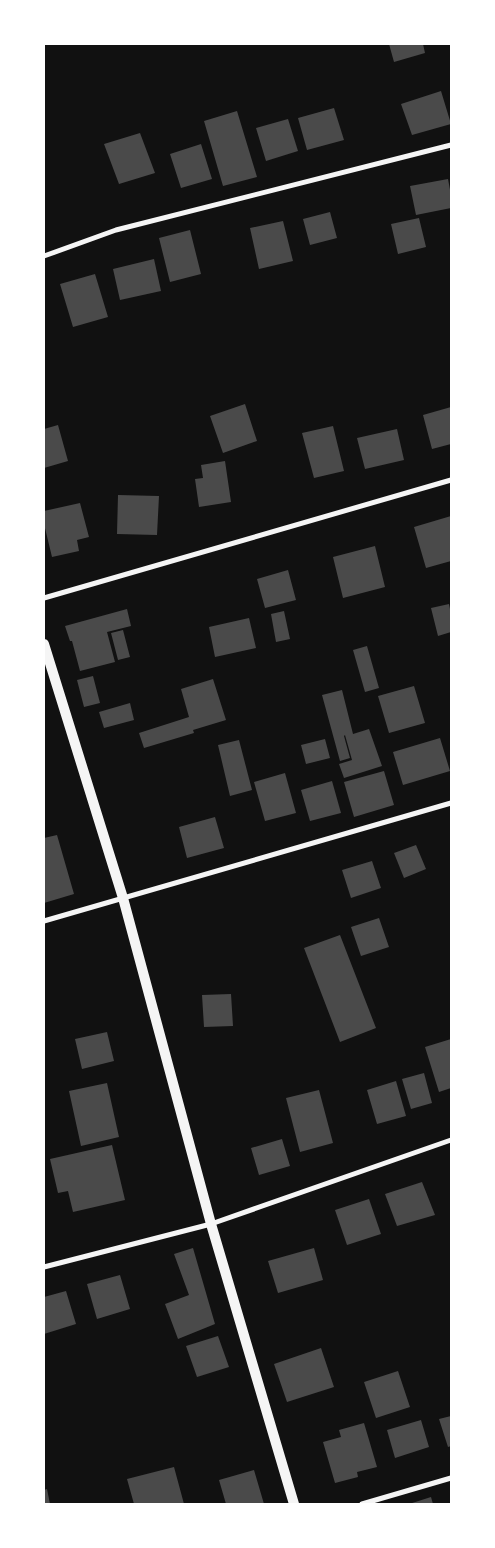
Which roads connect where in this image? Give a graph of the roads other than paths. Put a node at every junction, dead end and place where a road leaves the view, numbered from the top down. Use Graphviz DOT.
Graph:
graph roads {
  1 [pos="451,145"];
  2 [pos="44,256"];
  3 [pos="451,480"];
  4 [pos="44,598"];
  5 [pos="44,644"];
  6 [pos="451,803"];
  7 [pos="123,898"];
  8 [pos="44,921"];
  9 [pos="451,1140"];
  10 [pos="211,1224"];
  11 [pos="44,1268"];
  12 [pos="451,1478"];
  13 [pos="294,1504"];
  14 [pos="362,1504"];
  1 -- 2 [label="street"];
  3 -- 4 [label="street"];
  5 -- 7 [label="main road"];
  6 -- 7 [label="street"];
  7 -- 8 [label="street"];
  7 -- 10 [label="main road"];
  9 -- 10 [label="street"];
  10 -- 11 [label="street"];
  10 -- 13 [label="main road"];
  12 -- 14 [label="street"];
}
